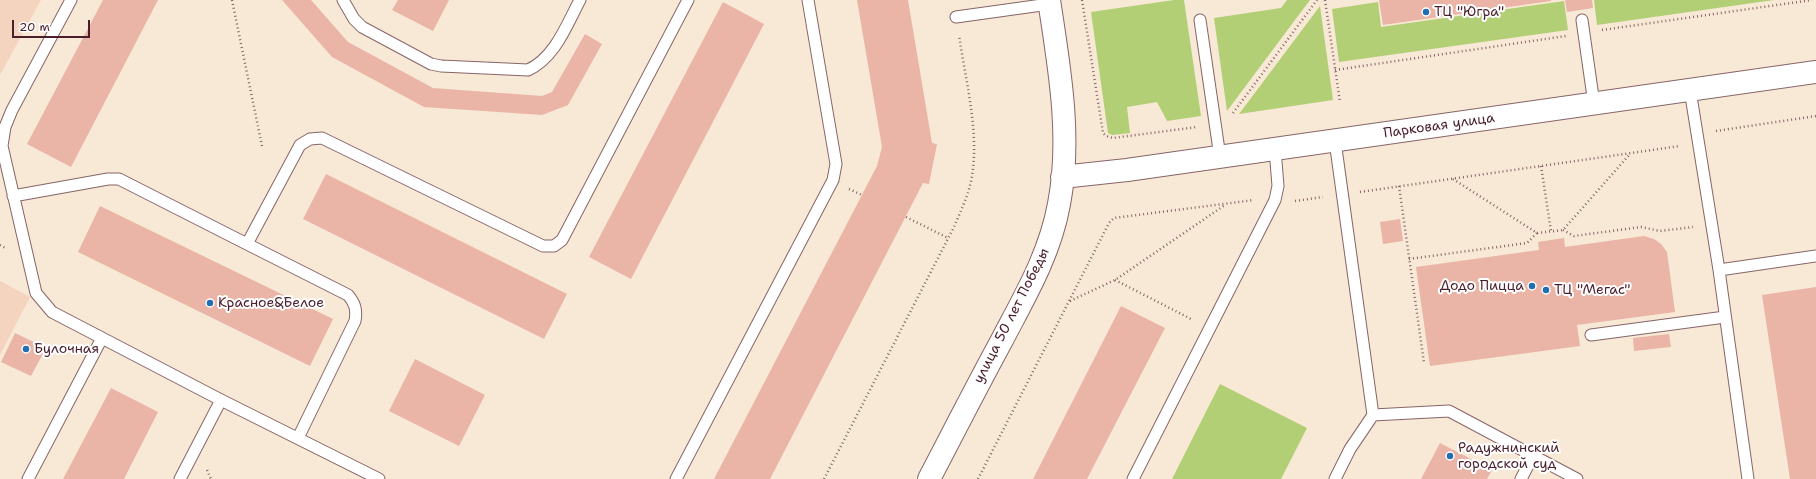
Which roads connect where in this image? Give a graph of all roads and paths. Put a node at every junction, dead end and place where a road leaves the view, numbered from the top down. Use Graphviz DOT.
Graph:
graph roads {
  1 [pos="72,0"];
  2 [pos="232,0"];
  3 [pos="343,0"];
  4 [pos="580,0"];
  5 [pos="688,0"];
  6 [pos="808,0"];
  7 [pos="1082,0"];
  8 [pos="1317,0"];
  9 [pos="1325,0"];
  10 [pos="1049,2"];
  11 [pos="956,17"];
  12 [pos="1200,20"];
  13 [pos="1582,20"];
  14 [pos="1816,72"];
  15 [pos="1690,90"];
  16 [pos="1340,102"];
  17 [pos="1594,104"];
  18 [pos="1816,116"];
  19 [pos="1215,124"];
  20 [pos="1698,139"];
  21 [pos="1335,140"];
  22 [pos="262,146"];
  23 [pos="1275,149"];
  24 [pos="1630,153"];
  25 [pos="1220,157"];
  26 [pos="1541,166"];
  27 [pos="1062,177"];
  28 [pos="1452,179"];
  29 [pos="1399,186"];
  30 [pos="1343,195"];
  31 [pos="13,196"];
  32 [pos="1275,200"];
  33 [pos="1227,203"];
  34 [pos="906,217"];
  35 [pos="1712,224"];
  36 [pos="1563,230"];
  37 [pos="1551,231"];
  38 [pos="1537,233"];
  39 [pos="948,238"];
  40 [pos="247,244"];
  41 [pos="1816,256"];
  42 [pos="1410,259"];
  43 [pos="1719,270"];
  44 [pos="1115,280"];
  45 [pos="1069,301"];
  46 [pos="1726,317"];
  47 [pos="1209,329"];
  48 [pos="1591,334"];
  49 [pos="102,338"];
  50 [pos="1424,363"];
  51 [pos="221,400"];
  52 [pos="1373,414"];
  53 [pos="298,438"];
  54 [pos="1533,456"];
  55 [pos="28,479"];
  56 [pos="180,479"];
  57 [pos="379,479"];
  58 [pos="676,479"];
  59 [pos="824,479"];
  60 [pos="928,479"];
  61 [pos="978,479"];
  62 [pos="1133,479"];
  63 [pos="1335,479"];
  64 [pos="1521,479"];
  65 [pos="1577,479"];
  66 [pos="1748,479"];
  1 -- 31 [label="lane"];
  2 -- 22 [label="path"];
  3 -- 4 [label="lane"];
  5 -- 40 [label="lane"];
  6 -- 58 [label="lane"];
  7 -- 19 [label="path"];
  8 -- 19 [label="path"];
  9 -- 16 [label="path"];
  10 -- 11 [label="lane"];
  10 -- 27 [label="street, улица 50 лет Победы"];
  11 -- 39 [label="path"];
  12 -- 19 [label="lane"];
  13 -- 17 [label="lane"];
  14 -- 15 [label="street, Парковая улица"];
  15 -- 17 [label="street, Парковая улица"];
  15 -- 20 [label="lane"];
  17 -- 21 [label="street, Парковая улица"];
  18 -- 20 [label="path"];
  19 -- 25 [label="lane"];
  20 -- 24 [label="path"];
  20 -- 35 [label="lane"];
  21 -- 23 [label="street, Парковая улица"];
  21 -- 30 [label="lane"];
  23 -- 25 [label="street, Парковая улица"];
  23 -- 32 [label="lane"];
  24 -- 26 [label="path"];
  24 -- 36 [label="path"];
  25 -- 27 [label="street, Парковая улица"];
  26 -- 28 [label="path"];
  26 -- 37 [label="path"];
  27 -- 60 [label="street, улица 50 лет Победы"];
  28 -- 29 [label="path"];
  28 -- 38 [label="path"];
  29 -- 30 [label="path"];
  29 -- 42 [label="path"];
  30 -- 32 [label="path"];
  30 -- 52 [label="lane"];
  31 -- 40 [label="lane"];
  31 -- 49 [label="lane"];
  32 -- 33 [label="path"];
  32 -- 47 [label="lane"];
  33 -- 44 [label="path"];
  33 -- 45 [label="path"];
  34 -- 39 [label="path"];
  35 -- 36 [label="path"];
  35 -- 43 [label="lane"];
  36 -- 37 [label="path"];
  37 -- 38 [label="path"];
  38 -- 42 [label="path"];
  39 -- 59 [label="path"];
  40 -- 53 [label="lane"];
  41 -- 43 [label="lane"];
  42 -- 50 [label="path"];
  43 -- 46 [label="lane"];
  44 -- 45 [label="path"];
  44 -- 47 [label="path"];
  45 -- 61 [label="path"];
  46 -- 48 [label="lane"];
  46 -- 66 [label="lane"];
  47 -- 62 [label="lane"];
  49 -- 51 [label="lane"];
  49 -- 55 [label="lane"];
  51 -- 53 [label="lane"];
  51 -- 56 [label="lane"];
  52 -- 54 [label="lane"];
  52 -- 63 [label="lane"];
  53 -- 57 [label="lane"];
  54 -- 64 [label="lane"];
  54 -- 65 [label="lane"];
}
